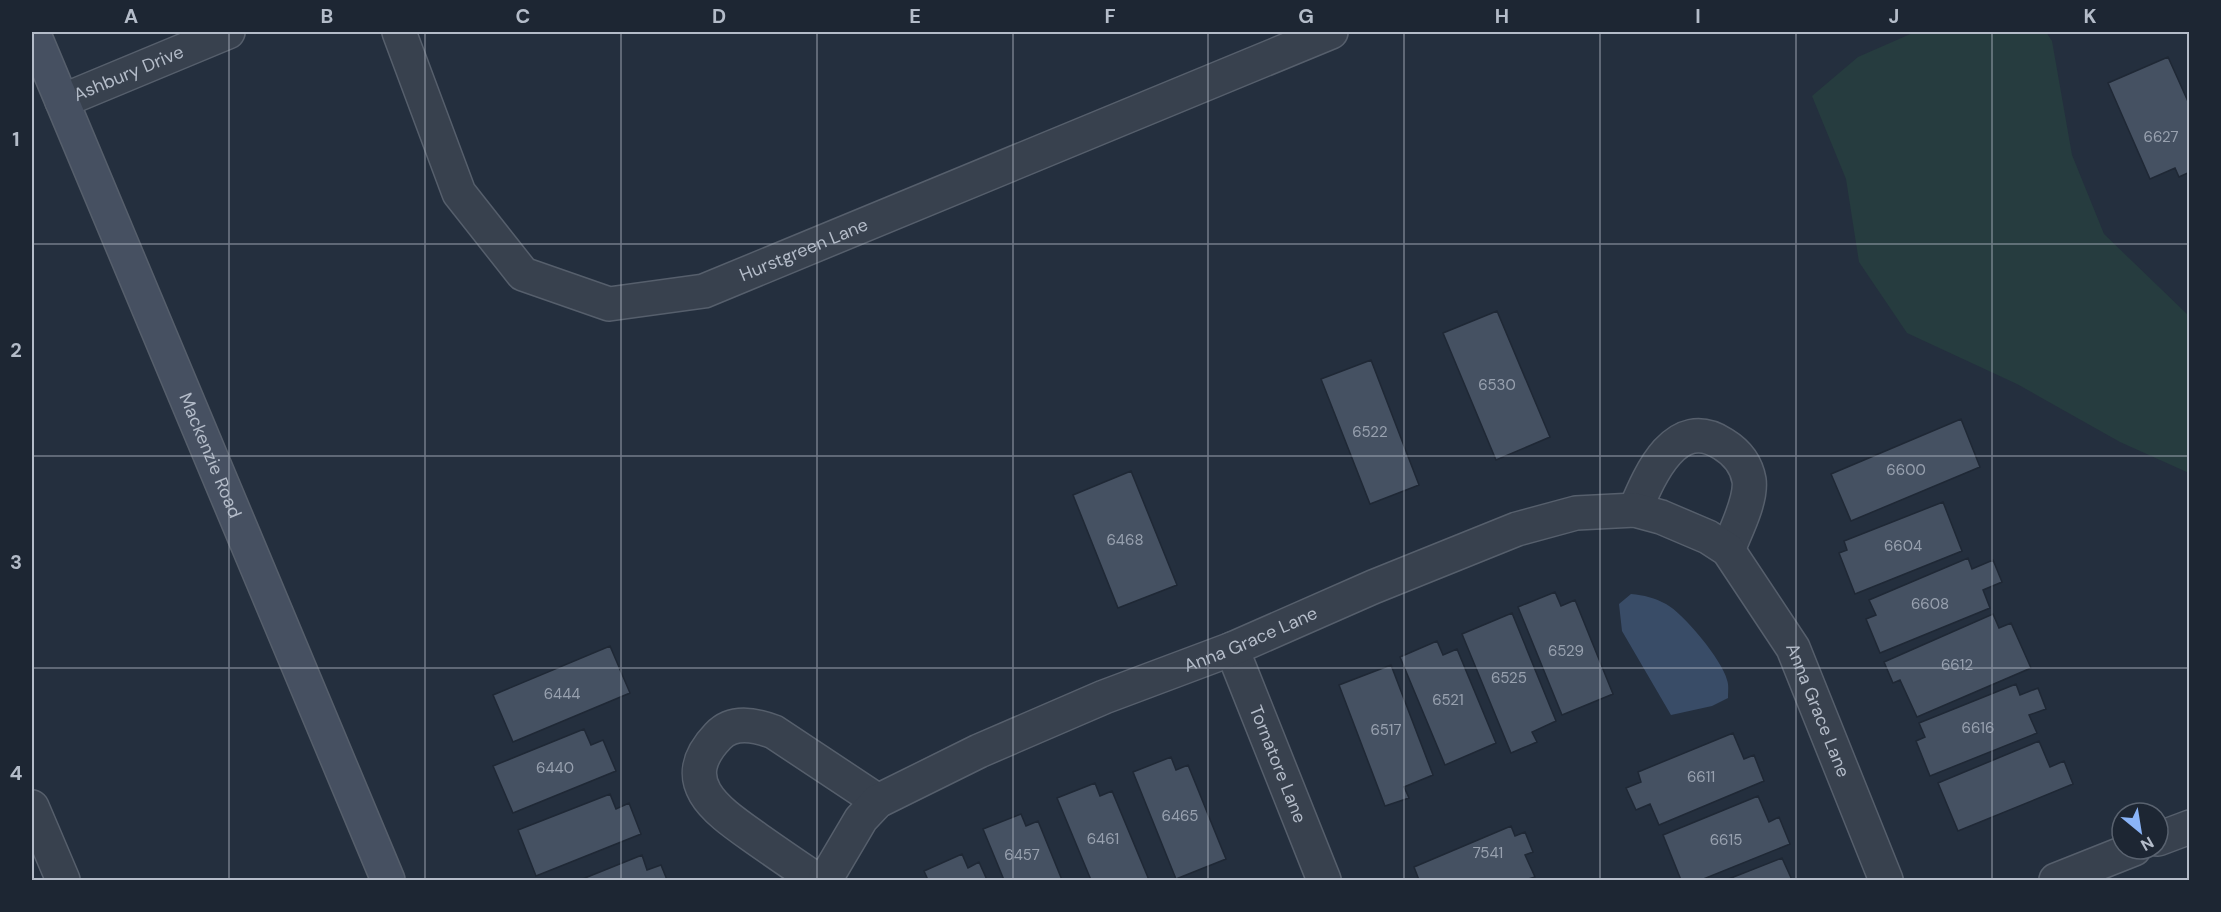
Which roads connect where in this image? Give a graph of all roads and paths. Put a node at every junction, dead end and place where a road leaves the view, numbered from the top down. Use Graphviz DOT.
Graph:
graph roads {
  1 [pos="33,32"];
  2 [pos="228,32"];
  3 [pos="399,32"];
  4 [pos="1331,32"];
  5 [pos="62,101"];
  6 [pos="1635,510"];
  7 [pos="1728,550"];
  8 [pos="1232,649"];
  9 [pos="878,801"];
  10 [pos="32,807"];
  11 [pos="2190,827"];
  12 [pos="2170,834"];
  13 [pos="2110,859"];
  14 [pos="63,880"];
  15 [pos="388,880"];
  16 [pos="817,880"];
  17 [pos="825,880"];
  18 [pos="1324,880"];
  19 [pos="1886,880"];
  20 [pos="2056,880"];
  1 -- 5 [label="main road, Mackenzie Road"];
  2 -- 5 [label="street, Ashbury Drive"];
  3 -- 4 [label="street, Hurstgreen Lane"];
  5 -- 15 [label="main road, Mackenzie Road"];
  6 -- 7 [label="street, Anna Grace Lane"];
  6 -- 7 [label="street"];
  6 -- 8 [label="street, Anna Grace Lane"];
  7 -- 19 [label="street, Anna Grace Lane"];
  8 -- 9 [label="street, Anna Grace Lane"];
  8 -- 18 [label="street, Tornatore Lane"];
  9 -- 16 [label="street"];
  9 -- 17 [label="street, Anna Grace Lane"];
  10 -- 14 [label="street"];
  11 -- 12 [label="street"];
  13 -- 20 [label="street"];
}
